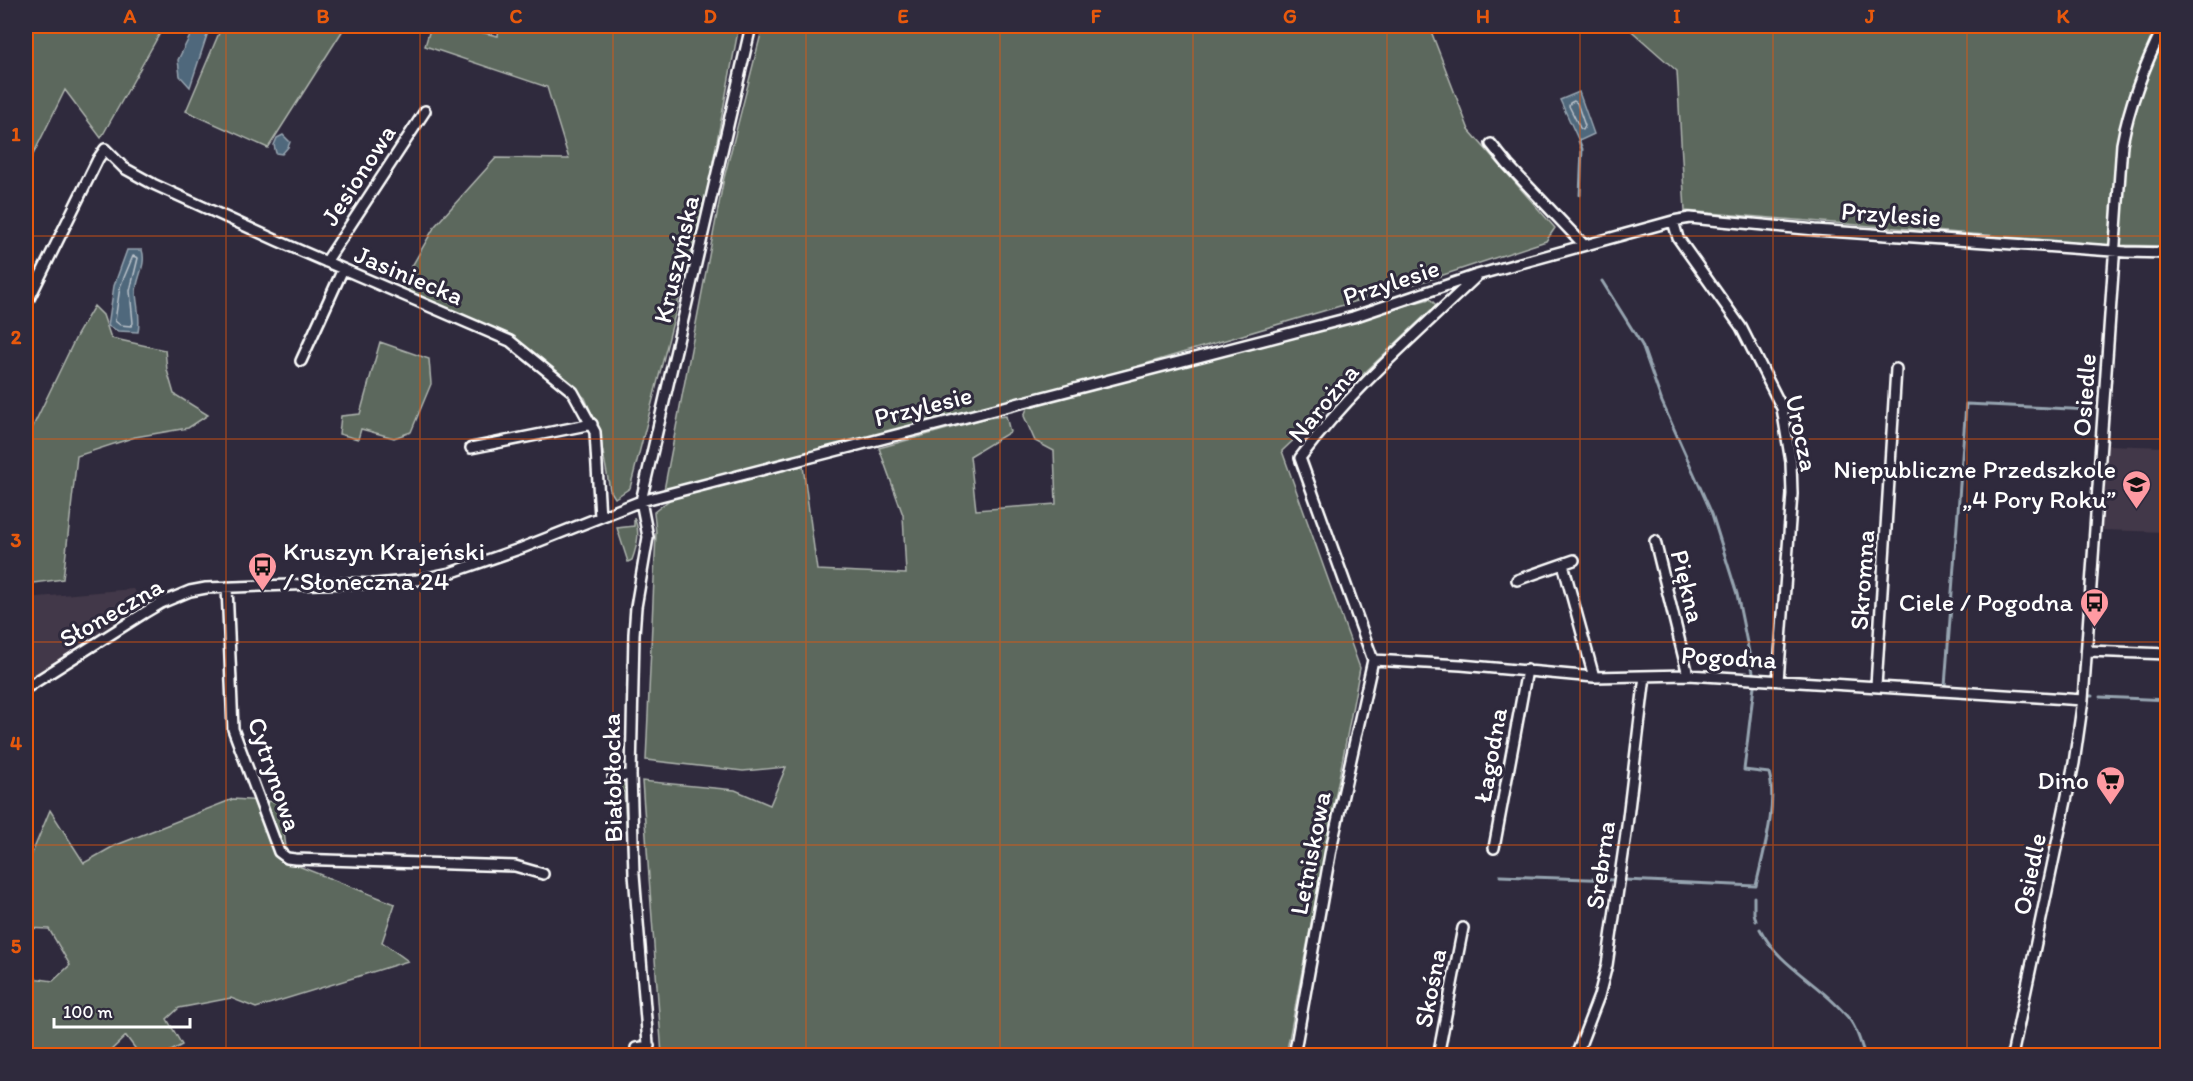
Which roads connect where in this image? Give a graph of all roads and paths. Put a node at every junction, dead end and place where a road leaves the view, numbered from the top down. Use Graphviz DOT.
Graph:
graph roads {
  1 [pos="751,26"];
  2 [pos="2164,26"];
  3 [pos="425,111"];
  4 [pos="1491,144"];
  5 [pos="1673,221"];
  6 [pos="1584,245"];
  7 [pos="2115,251"];
  8 [pos="2168,253"];
  9 [pos="326,262"];
  10 [pos="343,269"];
  11 [pos="1477,275"];
  12 [pos="26,305"];
  13 [pos="300,361"];
  14 [pos="1896,369"];
  15 [pos="592,424"];
  16 [pos="471,448"];
  17 [pos="641,501"];
  18 [pos="600,517"];
  19 [pos="1655,542"];
  20 [pos="1574,560"];
  21 [pos="1563,564"];
  22 [pos="1517,580"];
  23 [pos="226,587"];
  24 [pos="2088,651"];
  25 [pos="2168,654"];
  26 [pos="1373,660"];
  27 [pos="1527,670"];
  28 [pos="1688,675"];
  29 [pos="1645,676"];
  30 [pos="1594,677"];
  31 [pos="1778,681"];
  32 [pos="1876,686"];
  33 [pos="26,688"];
  34 [pos="2084,699"];
  35 [pos="613,776"];
  36 [pos="631,776"];
  37 [pos="1494,848"];
  38 [pos="543,874"];
  39 [pos="1463,928"];
  40 [pos="636,1048"];
  41 [pos="649,1051"];
  42 [pos="1294,1056"];
  43 [pos="1438,1056"];
  44 [pos="1576,1056"];
  45 [pos="2012,1056"];
  1 -- 17 [label="street, Kruszyńska"];
  2 -- 7 [label="street, Osiedle"];
  3 -- 9 [label="street, Jesionowa"];
  4 -- 6 [label="street"];
  5 -- 6 [label="street, Przylesie"];
  5 -- 7 [label="street, Przylesie"];
  5 -- 31 [label="street, Urocza"];
  6 -- 11 [label="street, Przylesie"];
  7 -- 8 [label="street, Przylesie"];
  7 -- 24 [label="street, Osiedle"];
  9 -- 10 [label="street, Jasiniecka"];
  9 -- 12 [label="street, Jasiniecka"];
  10 -- 13 [label="street"];
  10 -- 15 [label="street, Jasiniecka"];
  11 -- 17 [label="street, Przylesie"];
  11 -- 26 [label="street, Narożna"];
  14 -- 32 [label="street, Skromna"];
  15 -- 16 [label="street"];
  15 -- 18 [label="street, Jasiniecka"];
  17 -- 18 [label="street, Słoneczna"];
  17 -- 36 [label="street, Białobłocka"];
  18 -- 23 [label="street, Słoneczna"];
  19 -- 28 [label="street, Piękna"];
  20 -- 21 [label="street"];
  21 -- 22 [label="street"];
  21 -- 30 [label="street"];
  23 -- 33 [label="street, Słoneczna"];
  23 -- 38 [label="street, Cytrynowa"];
  24 -- 25 [label="street"];
  24 -- 34 [label="street, Osiedle"];
  26 -- 27 [label="street, Pogodna"];
  26 -- 42 [label="street, Letniskowa"];
  27 -- 30 [label="street, Pogodna"];
  27 -- 37 [label="street, Łagodna"];
  28 -- 29 [label="street, Pogodna"];
  28 -- 31 [label="street, Pogodna"];
  29 -- 30 [label="street, Pogodna"];
  29 -- 44 [label="street, Srebrna"];
  31 -- 32 [label="street, Pogodna"];
  32 -- 34 [label="street, Pogodna"];
  34 -- 45 [label="street, Osiedle"];
  35 -- 36 [label="street"];
  36 -- 41 [label="street, Białobłocka"];
  39 -- 43 [label="street, Skośna"];
  40 -- 41 [label="street"];
}
